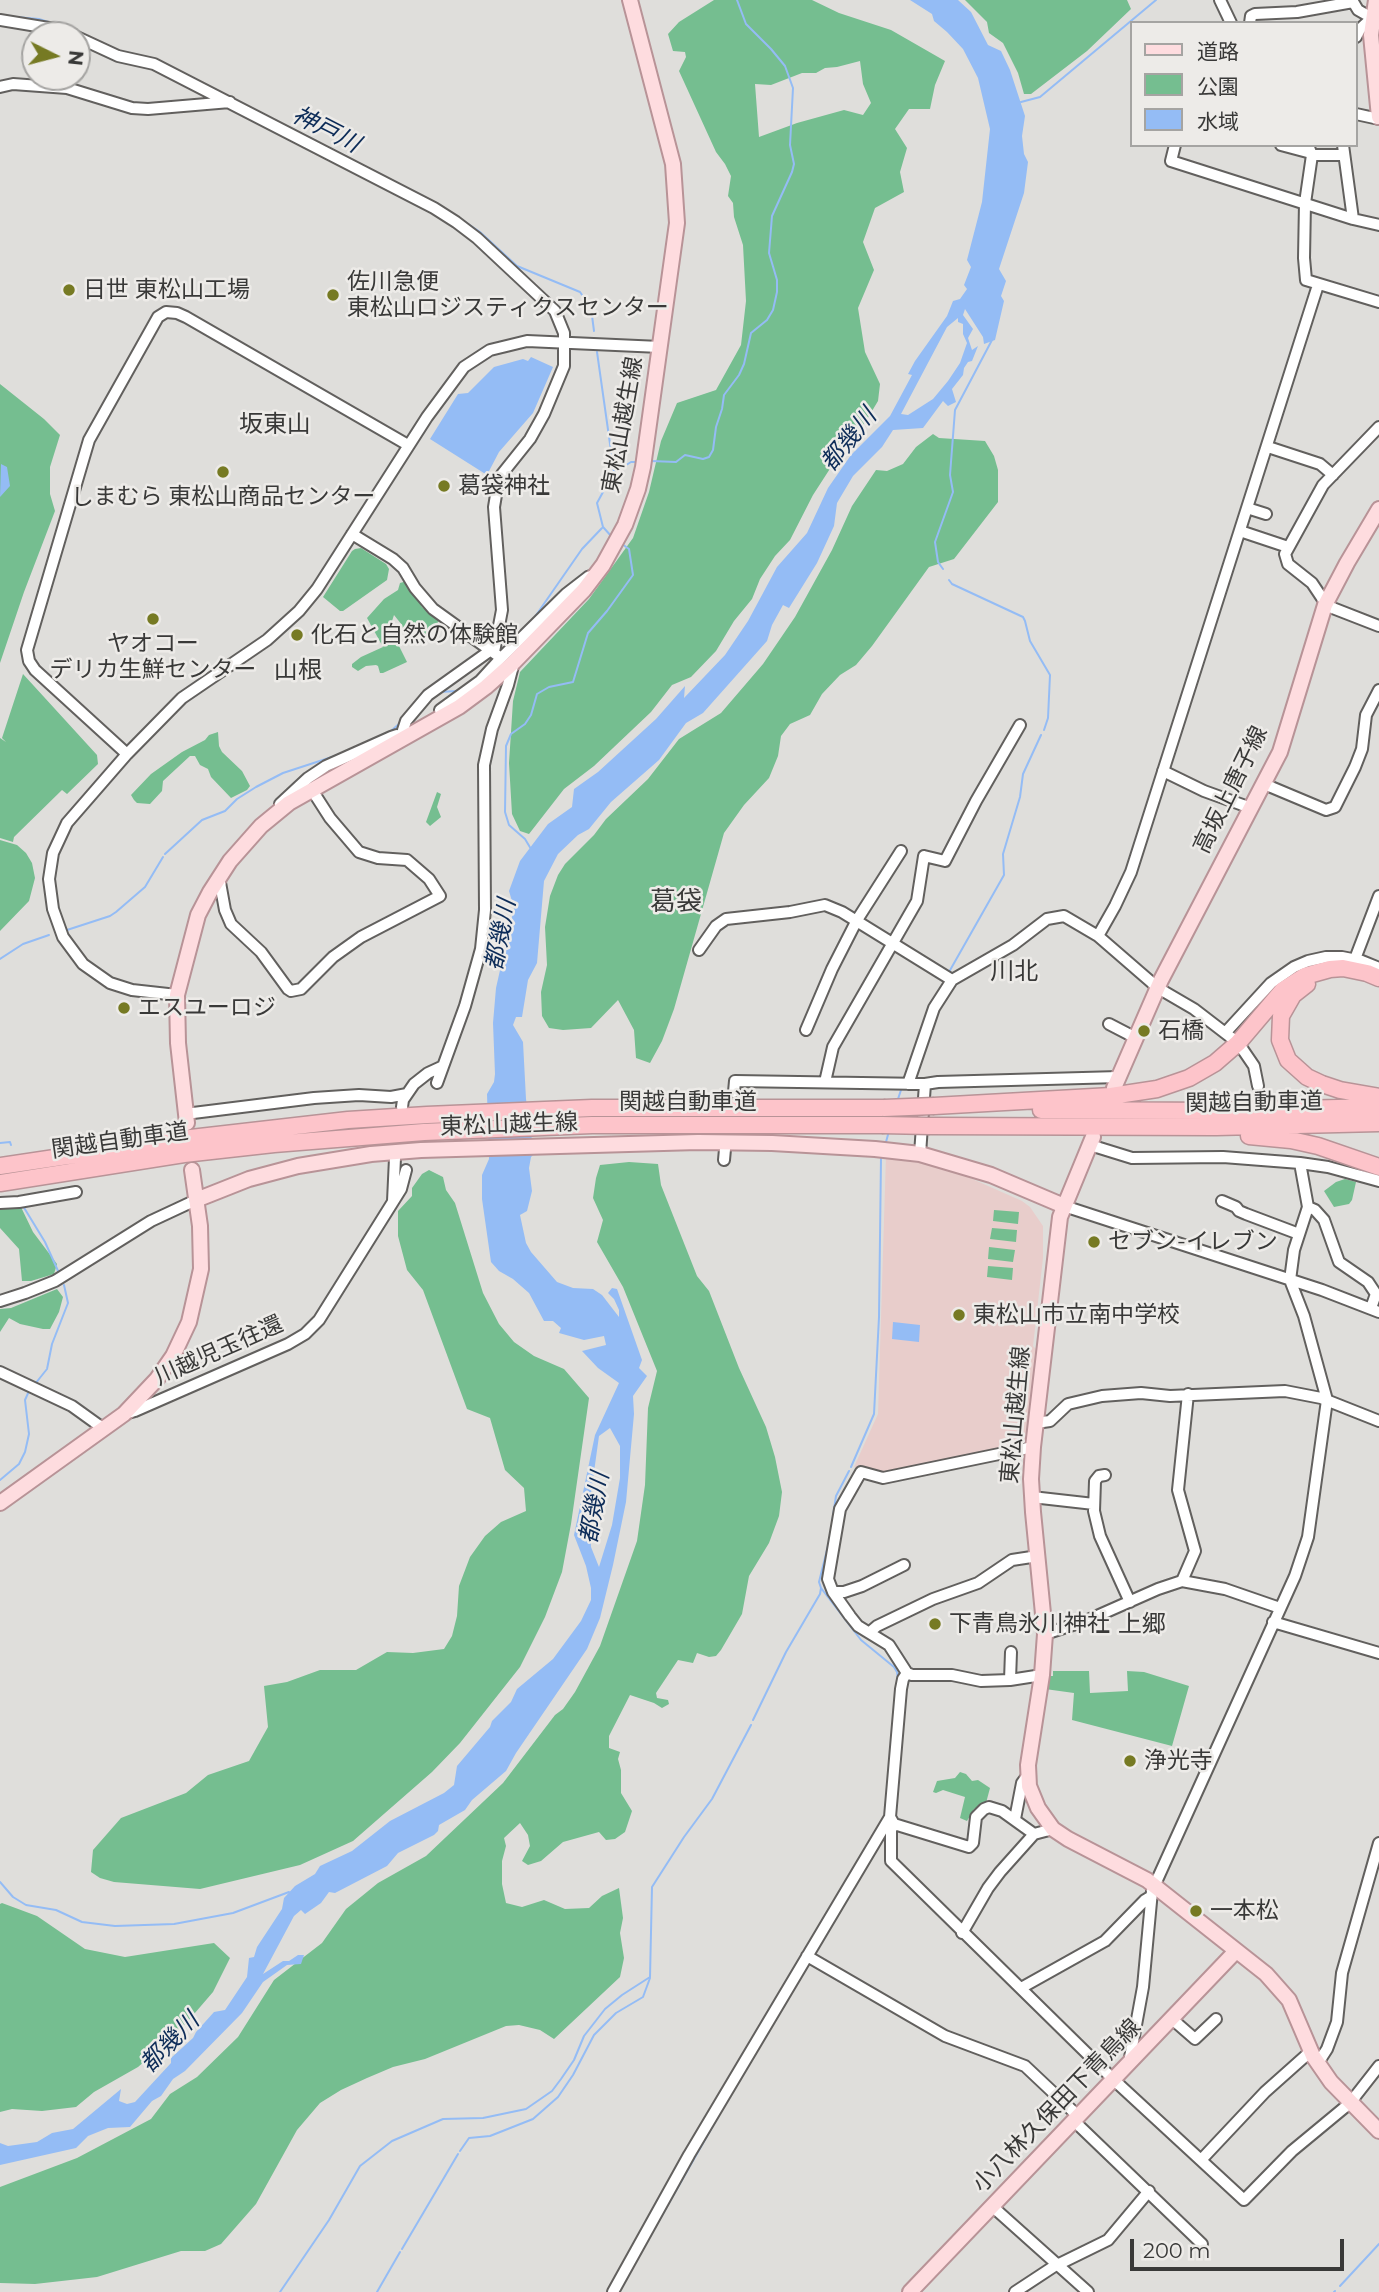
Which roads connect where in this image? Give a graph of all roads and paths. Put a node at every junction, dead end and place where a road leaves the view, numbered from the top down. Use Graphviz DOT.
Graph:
graph roads {
  1 [pos="630,0"];
  2 [pos="1220,0"];
  3 [pos="1376,0"];
  4 [pos="1352,1"];
  5 [pos="1372,18"];
  6 [pos="0,20"];
  7 [pos="1230,21"];
  8 [pos="1250,21"];
  9 [pos="21,23"];
  10 [pos="1358,33"];
  11 [pos="91,44"];
  12 [pos="0,87"];
  13 [pos="230,102"];
  14 [pos="1358,114"];
  15 [pos="1379,118"];
  16 [pos="1174,147"];
  17 [pos="1291,147"];
  18 [pos="1344,150"];
  19 [pos="1310,151"];
  20 [pos="1305,203"];
  21 [pos="1353,219"];
  22 [pos="1379,225"];
  23 [pos="1318,285"];
  24 [pos="1379,302"];
  25 [pos="565,341"];
  26 [pos="660,346"];
  27 [pos="1379,427"];
  28 [pos="408,445"];
  29 [pos="1268,447"];
  30 [pos="1333,475"];
  31 [pos="1247,508"];
  32 [pos="1379,509"];
  33 [pos="1266,514"];
  34 [pos="1240,531"];
  35 [pos="352,534"];
  36 [pos="1288,547"];
  37 [pos="1326,603"];
  38 [pos="1379,626"];
  39 [pos="500,656"];
  40 [pos="1379,690"];
  41 [pos="1020,725"];
  42 [pos="407,736"];
  43 [pos="127,754"];
  44 [pos="1163,771"];
  45 [pos="1264,784"];
  46 [pos="312,790"];
  47 [pos="1251,808"];
  48 [pos="280,810"];
  49 [pos="901,851"];
  50 [pos="219,877"];
  51 [pos="1379,896"];
  52 [pos="857,920"];
  53 [pos="1098,936"];
  54 [pos="892,943"];
  55 [pos="699,950"];
  56 [pos="1355,959"];
  57 [pos="1379,968"];
  58 [pos="948,978"];
  59 [pos="1379,978"];
  60 [pos="1158,988"];
  61 [pos="1379,988"];
  62 [pos="177,995"];
  63 [pos="1109,1024"];
  64 [pos="806,1030"];
  65 [pos="1136,1038"];
  66 [pos="1241,1047"];
  67 [pos="441,1067"];
  68 [pos="825,1082"];
  69 [pos="1117,1082"];
  70 [pos="437,1083"];
  71 [pos="904,1084"];
  72 [pos="925,1084"];
  73 [pos="1258,1086"];
  74 [pos="734,1092"];
  75 [pos="407,1094"];
  76 [pos="1379,1097"];
  77 [pos="402,1107"];
  78 [pos="1379,1107"];
  79 [pos="933,1114"];
  80 [pos="186,1119"];
  81 [pos="1379,1123"];
  82 [pos="1012,1127"];
  83 [pos="1091,1141"];
  84 [pos="916,1154"];
  85 [pos="396,1158"];
  86 [pos="1300,1163"];
  87 [pos="0,1166"];
  88 [pos="1379,1167"];
  89 [pos="192,1170"];
  90 [pos="406,1170"];
  91 [pos="1379,1181"];
  92 [pos="0,1182"];
  93 [pos="76,1192"];
  94 [pos="196,1200"];
  95 [pos="1222,1201"];
  96 [pos="0,1203"];
  97 [pos="393,1203"];
  98 [pos="1064,1206"];
  99 [pos="1307,1207"];
  100 [pos="1299,1234"];
  101 [pos="1290,1280"];
  102 [pos="0,1301"];
  103 [pos="1375,1310"];
  104 [pos="0,1371"];
  105 [pos="1188,1394"];
  106 [pos="1327,1400"];
  107 [pos="124,1414"];
  108 [pos="1379,1421"];
  109 [pos="1036,1423"];
  110 [pos="104,1429"];
  111 [pos="1033,1447"];
  112 [pos="1105,1475"];
  113 [pos="1032,1497"];
  114 [pos="0,1503"];
  115 [pos="1094,1504"];
  116 [pos="1038,1556"];
  117 [pos="904,1565"];
  118 [pos="1182,1581"];
  119 [pos="833,1592"];
  120 [pos="1130,1602"];
  121 [pos="1280,1608"];
  122 [pos="1273,1622"];
  123 [pos="870,1632"];
  124 [pos="1045,1634"];
  125 [pos="1011,1652"];
  126 [pos="1379,1653"];
  127 [pos="907,1673"];
  128 [pos="1042,1675"];
  129 [pos="1010,1680"];
  130 [pos="1028,1775"];
  131 [pos="1015,1819"];
  132 [pos="892,1821"];
  133 [pos="1053,1829"];
  134 [pos="1034,1834"];
  135 [pos="1379,1843"];
  136 [pos="1152,1891"];
  137 [pos="962,1933"];
  138 [pos="1237,1951"];
  139 [pos="807,1956"];
  140 [pos="1021,1988"];
  141 [pos="1172,2019"];
  142 [pos="1216,2019"];
  143 [pos="1314,2057"];
  144 [pos="1129,2063"];
  145 [pos="1379,2066"];
  146 [pos="1114,2080"];
  147 [pos="1350,2103"];
  148 [pos="1075,2118"];
  149 [pos="1379,2131"];
  150 [pos="1201,2160"];
  151 [pos="1149,2191"];
  152 [pos="993,2207"];
  153 [pos="1202,2244"];
  154 [pos="1059,2264"];
  155 [pos="913,2291"];
  156 [pos="613,2292"];
  157 [pos="1015,2292"];
  158 [pos="1088,2292"];
  1 -- 26 [label="main road, 東松山越生線"];
  2 -- 7 [label="street"];
  3 -- 5 [label="main road"];
  4 -- 5 [label="street"];
  4 -- 8 [label="street"];
  5 -- 10 [label="street"];
  5 -- 15 [label="main road"];
  6 -- 9 [label="street"];
  11 -- 13 [label="street"];
  12 -- 13 [label="street"];
  13 -- 25 [label="street"];
  14 -- 15 [label="street"];
  16 -- 20 [label="street"];
  17 -- 19 [label="street"];
  18 -- 19 [label="street"];
  18 -- 21 [label="street"];
  19 -- 20 [label="street"];
  20 -- 21 [label="street"];
  20 -- 23 [label="street"];
  21 -- 22 [label="street"];
  23 -- 24 [label="street"];
  23 -- 29 [label="street"];
  25 -- 26 [label="street"];
  25 -- 28 [label="street"];
  25 -- 39 [label="street"];
  26 -- 39 [label="main road, 東松山越生線"];
  27 -- 30 [label="street"];
  28 -- 35 [label="street"];
  28 -- 43 [label="street"];
  29 -- 30 [label="street"];
  29 -- 31 [label="street"];
  30 -- 36 [label="street"];
  31 -- 33 [label="street"];
  31 -- 34 [label="street"];
  32 -- 37 [label="main road, 高坂上唐子線"];
  34 -- 36 [label="street"];
  34 -- 44 [label="street"];
  35 -- 39 [label="street"];
  35 -- 43 [label="street"];
  36 -- 37 [label="street"];
  37 -- 38 [label="street"];
  37 -- 45 [label="main road, 高坂上唐子線"];
  39 -- 42 [label="main road, 東松山越生線"];
  39 -- 42 [label="street"];
  39 -- 67 [label="street"];
  40 -- 45 [label="street"];
  41 -- 54 [label="street"];
  42 -- 46 [label="main road, 東松山越生線"];
  42 -- 48 [label="street"];
  43 -- 62 [label="street"];
  44 -- 47 [label="street"];
  44 -- 53 [label="street"];
  45 -- 47 [label="main road, 高坂上唐子線"];
  46 -- 48 [label="main road, 東松山越生線"];
  46 -- 50 [label="street"];
  47 -- 60 [label="main road, 高坂上唐子線"];
  48 -- 50 [label="main road, 東松山越生線"];
  49 -- 52 [label="street"];
  50 -- 62 [label="main road, 東松山越生線"];
  51 -- 56 [label="street"];
  52 -- 54 [label="street"];
  52 -- 55 [label="street"];
  52 -- 64 [label="street"];
  53 -- 58 [label="street"];
  53 -- 60 [label="street"];
  54 -- 58 [label="street"];
  54 -- 68 [label="street"];
  56 -- 57 [label="street"];
  56 -- 60 [label="street"];
  58 -- 71 [label="street"];
  59 -- 79 [label="highway"];
  60 -- 65 [label="main road, 高坂上唐子線"];
  61 -- 76 [label="highway"];
  62 -- 80 [label="main road, 東松山越生線"];
  63 -- 65 [label="street"];
  65 -- 69 [label="main road, 高坂上唐子線"];
  66 -- 73 [label="street"];
  67 -- 70 [label="street"];
  67 -- 75 [label="street"];
  68 -- 71 [label="street"];
  68 -- 74 [label="street"];
  69 -- 72 [label="street"];
  71 -- 72 [label="street"];
  72 -- 84 [label="street"];
  75 -- 77 [label="street"];
  75 -- 80 [label="street"];
  78 -- 79 [label="highway, 関越自動車道"];
  79 -- 82 [label="highway, 関越自動車道"];
  79 -- 87 [label="highway, 関越自動車道, bridge"];
  79 -- 92 [label="highway, 関越自動車道, bridge"];
  81 -- 82 [label="highway, 関越自動車道"];
  82 -- 88 [label="highway"];
  83 -- 86 [label="street"];
  83 -- 98 [label="main road"];
  84 -- 94 [label="main road, 東松山越生線"];
  84 -- 98 [label="main road, 東松山越生線"];
  85 -- 97 [label="street"];
  86 -- 91 [label="street"];
  86 -- 99 [label="street"];
  89 -- 94 [label="main road"];
  90 -- 97 [label="street, 川越児玉往還"];
  93 -- 96 [label="street"];
  94 -- 102 [label="street"];
  94 -- 107 [label="main road"];
  95 -- 100 [label="street"];
  97 -- 107 [label="street, 川越児玉往還"];
  98 -- 101 [label="street"];
  98 -- 109 [label="main road, 東松山越生線"];
  99 -- 100 [label="street"];
  99 -- 103 [label="street"];
  100 -- 101 [label="street"];
  101 -- 103 [label="street"];
  101 -- 106 [label="street"];
  104 -- 110 [label="street"];
  105 -- 106 [label="street"];
  105 -- 109 [label="street"];
  105 -- 118 [label="street"];
  106 -- 108 [label="street"];
  106 -- 121 [label="street"];
  107 -- 110 [label="main road"];
  109 -- 111 [label="main road, 東松山越生線"];
  110 -- 114 [label="main road"];
  111 -- 113 [label="main road, 東松山越生線"];
  111 -- 119 [label="street"];
  112 -- 115 [label="street"];
  113 -- 115 [label="street"];
  113 -- 116 [label="main road, 東松山越生線"];
  115 -- 120 [label="street"];
  116 -- 123 [label="street"];
  116 -- 124 [label="main road, 東松山越生線"];
  117 -- 119 [label="street"];
  118 -- 120 [label="street"];
  118 -- 121 [label="street"];
  119 -- 123 [label="street"];
  120 -- 124 [label="street"];
  121 -- 122 [label="street"];
  122 -- 126 [label="street"];
  122 -- 136 [label="street"];
  123 -- 127 [label="street"];
  124 -- 128 [label="main road, 東松山越生線"];
  125 -- 129 [label="street"];
  127 -- 129 [label="street"];
  127 -- 132 [label="street"];
  128 -- 129 [label="street"];
  128 -- 130 [label="main road, 東松山越生線"];
  130 -- 131 [label="street"];
  130 -- 133 [label="main road, 東松山越生線"];
  131 -- 132 [label="street"];
  131 -- 134 [label="street"];
  132 -- 137 [label="street"];
  132 -- 139 [label="street"];
  133 -- 134 [label="street"];
  133 -- 136 [label="main road, 東松山越生線"];
  134 -- 137 [label="street"];
  135 -- 143 [label="street"];
  136 -- 138 [label="main road, 東松山越生線"];
  136 -- 140 [label="street"];
  136 -- 144 [label="street"];
  137 -- 140 [label="street"];
  138 -- 141 [label="main road, 小八林久保田下青鳥線"];
  138 -- 143 [label="main road, 東松山越生線"];
  139 -- 148 [label="street"];
  139 -- 156 [label="street"];
  140 -- 146 [label="street"];
  141 -- 142 [label="street"];
  141 -- 144 [label="main road, 小八林久保田下青鳥線"];
  143 -- 147 [label="main road, 東松山越生線"];
  143 -- 150 [label="street"];
  144 -- 146 [label="main road, 小八林久保田下青鳥線"];
  145 -- 147 [label="street"];
  146 -- 148 [label="main road, 小八林久保田下青鳥線"];
  146 -- 150 [label="street"];
  147 -- 149 [label="main road, 東松山越生線"];
  147 -- 150 [label="street"];
  148 -- 151 [label="street"];
  148 -- 152 [label="main road, 小八林久保田下青鳥線"];
  151 -- 153 [label="street"];
  151 -- 154 [label="street"];
  152 -- 154 [label="street"];
  152 -- 155 [label="main road, 小八林久保田下青鳥線"];
  154 -- 157 [label="street"];
  154 -- 158 [label="street"];
}
